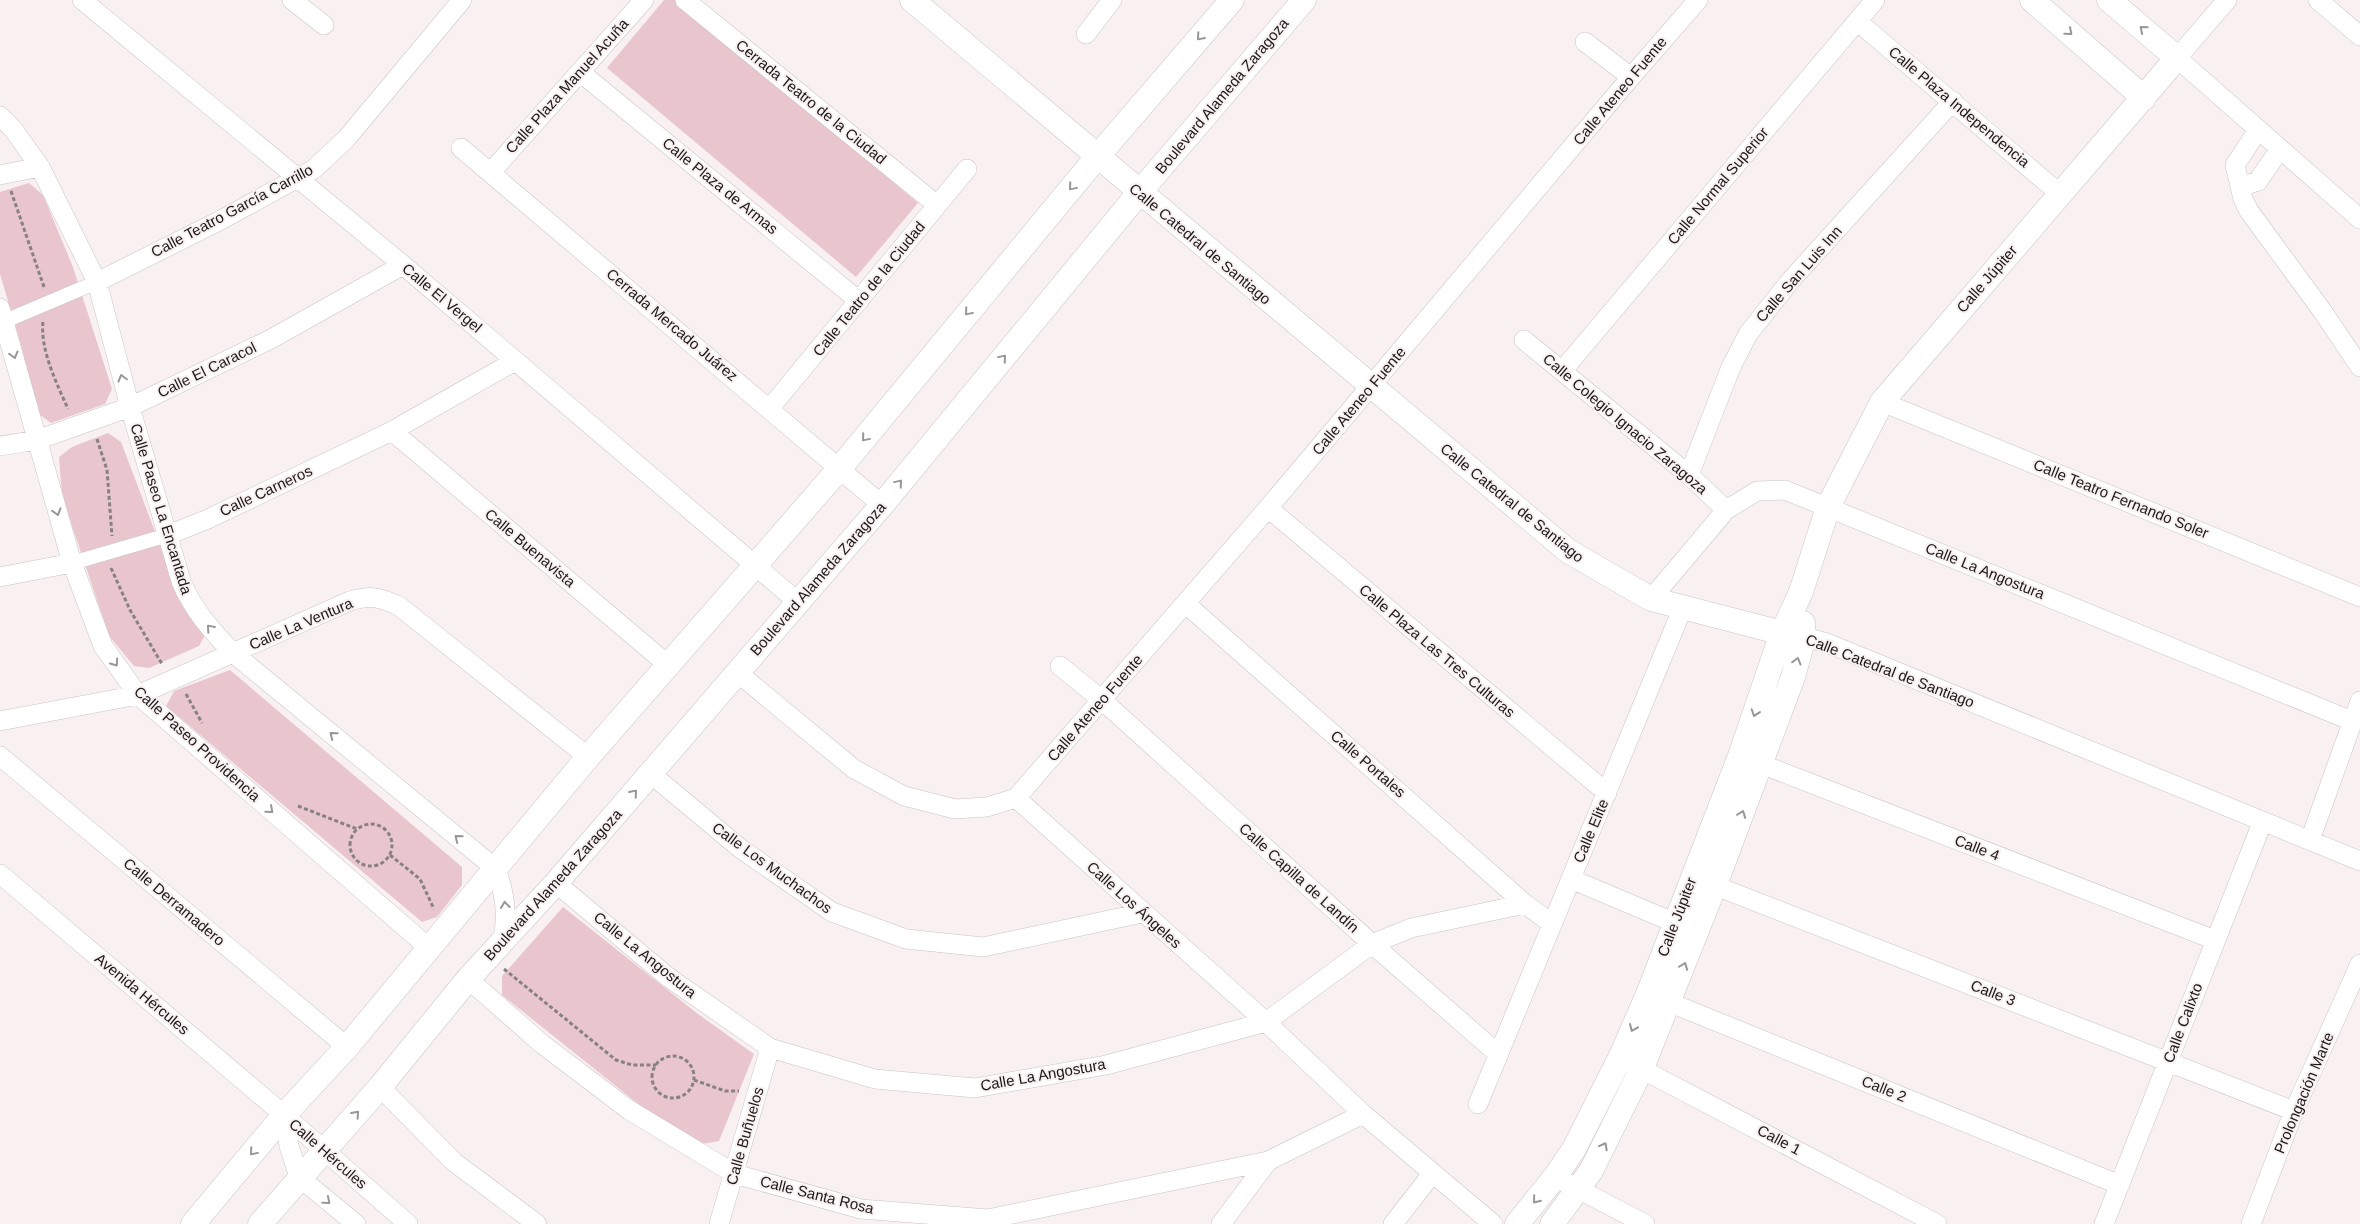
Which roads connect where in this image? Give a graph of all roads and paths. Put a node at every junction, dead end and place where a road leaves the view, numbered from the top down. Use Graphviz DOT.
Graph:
graph roads {
  1 [pos="82,0"];
  2 [pos="292,0"];
  3 [pos="462,0"];
  4 [pos="644,0"];
  5 [pos="685,0"];
  6 [pos="912,0"];
  7 [pos="1112,0"];
  8 [pos="1232,0"];
  9 [pos="1304,0"];
  10 [pos="1698,0"];
  11 [pos="1874,0"];
  12 [pos="2032,0"];
  13 [pos="2109,0"];
  14 [pos="2228,0"];
  15 [pos="2318,0"];
  16 [pos="1857,21"];
  17 [pos="324,26"];
  18 [pos="1086,34"];
  19 [pos="2360,36"];
  20 [pos="1585,42"];
  21 [pos="2177,58"];
  22 [pos="580,72"];
  23 [pos="1631,77"];
  24 [pos="2144,98"];
  25 [pos="1953,101"];
  26 [pos="0,116"];
  27 [pos="2258,130"];
  28 [pos="461,148"];
  29 [pos="2280,149"];
  30 [pos="1097,157"];
  31 [pos="40,167"];
  32 [pos="967,169"];
  33 [pos="491,172"];
  34 [pos="2,175"];
  35 [pos="297,179"];
  36 [pos="2240,187"];
  37 [pos="1139,193"];
  38 [pos="2060,194"];
  39 [pos="937,205"];
  40 [pos="2360,219"];
  41 [pos="403,265"];
  42 [pos="97,282"];
  43 [pos="859,301"];
  44 [pos="47,303"];
  45 [pos="2323,312"];
  46 [pos="2,317"];
  47 [pos="1524,340"];
  48 [pos="2360,342"];
  49 [pos="516,361"];
  50 [pos="2360,367"];
  51 [pos="1562,371"];
  52 [pos="1371,387"];
  53 [pos="1882,402"];
  54 [pos="130,407"];
  55 [pos="770,408"];
  56 [pos="84,424"];
  57 [pos="392,431"];
  58 [pos="37,440"];
  59 [pos="0,446"];
  60 [pos="840,468"];
  61 [pos="1689,475"];
  62 [pos="882,505"];
  63 [pos="1828,507"];
  64 [pos="1268,508"];
  65 [pos="1726,510"];
  66 [pos="168,535"];
  67 [pos="108,553"];
  68 [pos="72,563"];
  69 [pos="756,565"];
  70 [pos="0,577"];
  71 [pos="2360,597"];
  72 [pos="1651,599"];
  73 [pos="798,602"];
  74 [pos="1186,604"];
  75 [pos="1683,607"];
  76 [pos="1793,635"];
  77 [pos="234,653"];
  78 [pos="668,665"];
  79 [pos="1060,666"];
  80 [pos="738,673"];
  81 [pos="171,681"];
  82 [pos="138,695"];
  83 [pos="1102,700"];
  84 [pos="2360,701"];
  85 [pos="0,721"];
  86 [pos="2352,721"];
  87 [pos="202,724"];
  88 [pos="0,756"];
  89 [pos="588,757"];
  90 [pos="1751,760"];
  91 [pos="651,774"];
  92 [pos="1607,793"];
  93 [pos="1016,798"];
  94 [pos="290,803"];
  95 [pos="2262,823"];
  96 [pos="357,829"];
  97 [pos="2310,840"];
  98 [pos="390,855"];
  99 [pos="2360,861"];
  100 [pos="496,869"];
  101 [pos="0,874"];
  102 [pos="1693,877"];
  103 [pos="1571,879"];
  104 [pos="556,883"];
  105 [pos="1715,885"];
  106 [pos="1525,904"];
  107 [pos="1142,913"];
  108 [pos="1551,923"];
  109 [pos="1686,927"];
  110 [pos="2215,940"];
  111 [pos="436,941"];
  112 [pos="1372,944"];
  113 [pos="495,949"];
  114 [pos="2360,964"];
  115 [pos="468,979"];
  116 [pos="1648,994"];
  117 [pos="1670,1002"];
  118 [pos="1266,1022"];
  119 [pos="347,1048"];
  120 [pos="770,1048"];
  121 [pos="1497,1053"];
  122 [pos="1620,1058"];
  123 [pos="2169,1062"];
  124 [pos="656,1065"];
  125 [pos="1642,1068"];
  126 [pos="694,1080"];
  127 [pos="380,1087"];
  128 [pos="758,1091"];
  129 [pos="1478,1104"];
  130 [pos="2294,1111"];
  131 [pos="1363,1114"];
  132 [pos="284,1115"];
  133 [pos="324,1150"];
  134 [pos="1268,1161"];
  135 [pos="734,1174"];
  136 [pos="1432,1174"];
  137 [pos="1555,1177"];
  138 [pos="300,1178"];
  139 [pos="2120,1185"];
  140 [pos="1579,1188"];
  141 [pos="859,1216"];
  142 [pos="988,1221"];
  143 [pos="193,1224"];
  144 [pos="260,1224"];
  145 [pos="356,1224"];
  146 [pos="408,1224"];
  147 [pos="537,1224"];
  148 [pos="719,1224"];
  149 [pos="1221,1224"];
  150 [pos="1393,1224"];
  151 [pos="1493,1224"];
  152 [pos="1517,1224"];
  153 [pos="1552,1224"];
  154 [pos="1645,1224"];
  155 [pos="1936,1224"];
  156 [pos="2104,1224"];
  157 [pos="2251,1224"];
  1 -- 35 [label="street, Calle El Vergel"];
  2 -- 17 [label="street"];
  3 -- 35 [label="street, Calle Teatro García Carrillo"];
  4 -- 22 [label="street, Calle Plaza Manuel Acuña"];
  5 -- 39 [label="street, Cerrada Teatro de la Ciudad"];
  6 -- 30 [label="street, Calle Catedral de Santiago"];
  7 -- 18 [label="street"];
  8 -- 30 [label="street, one-way"];
  9 -- 37 [label="street, Boulevard Alameda Zaragoza"];
  10 -- 23 [label="street, Calle Ateneo Fuente"];
  11 -- 16 [label="street, Calle Normal Superior"];
  12 -- 24 [label="street, one-way"];
  21 -- 13 [label="street, one-way"];
  14 -- 21 [label="street, Calle Júpiter"];
  15 -- 19 [label="street"];
  16 -- 25 [label="street, Calle Plaza Independencia"];
  16 -- 51 [label="street, Calle Normal Superior"];
  20 -- 23 [label="street"];
  21 -- 24 [label="street, Calle Júpiter"];
  21 -- 27 [label="street"];
  22 -- 33 [label="street, Calle Plaza Manuel Acuña"];
  22 -- 43 [label="street, Calle Plaza de Armas"];
  23 -- 52 [label="street, Calle Ateneo Fuente"];
  24 -- 38 [label="street, Calle Júpiter"];
  25 -- 38 [label="street, Calle Plaza Independencia"];
  25 -- 61 [label="street, Calle San Luis Inn"];
  26 -- 31 [label="street, Calle Paseo La Encantada"];
  27 -- 29 [label="street"];
  27 -- 36 [label="street"];
  28 -- 33 [label="street, Cerrada Mercado Juárez"];
  29 -- 36 [label="street"];
  29 -- 40 [label="street"];
  30 -- 37 [label="street, Calle Catedral de Santiago"];
  30 -- 60 [label="street, one-way"];
  31 -- 34 [label="street"];
  31 -- 42 [label="street, Calle Paseo La Encantada"];
  32 -- 39 [label="street, Calle Teatro de la Ciudad"];
  33 -- 55 [label="street, Cerrada Mercado Juárez"];
  34 -- 44 [label="path"];
  35 -- 41 [label="street, Calle El Vergel"];
  35 -- 42 [label="street, Calle Teatro García Carrillo"];
  36 -- 45 [label="street"];
  37 -- 52 [label="street, Calle Catedral de Santiago"];
  62 -- 37 [label="street, Boulevard Alameda Zaragoza, one-way"];
  38 -- 53 [label="street, Calle Júpiter"];
  39 -- 43 [label="street, Calle Teatro de la Ciudad"];
  41 -- 49 [label="street, Calle El Vergel"];
  41 -- 54 [label="street, Calle El Caracol"];
  42 -- 44 [label="street, Calle Teatro García Carrillo"];
  54 -- 42 [label="street, Calle Paseo La Encantada, one-way"];
  43 -- 55 [label="street, Calle Teatro de la Ciudad"];
  44 -- 46 [label="street, Calle Teatro García Carrillo"];
  44 -- 56 [label="path"];
  45 -- 48 [label="street"];
  45 -- 50 [label="street"];
  46 -- 58 [label="street, Calle Paseo Providencia, one-way"];
  47 -- 51 [label="street, Calle Colegio Ignacio Zaragoza"];
  49 -- 57 [label="street, Calle Carneros"];
  49 -- 69 [label="street, Calle El Vergel"];
  51 -- 61 [label="street, Calle Colegio Ignacio Zaragoza"];
  52 -- 64 [label="street, Calle Ateneo Fuente"];
  52 -- 72 [label="street, Calle Catedral de Santiago"];
  53 -- 63 [label="street, Calle Júpiter"];
  53 -- 71 [label="street, Calle Teatro Fernando Soler"];
  54 -- 56 [label="street, Calle El Caracol"];
  54 -- 66 [label="street, Calle Paseo La Encantada"];
  55 -- 60 [label="street, Cerrada Mercado Juárez"];
  56 -- 58 [label="street, Calle El Caracol"];
  56 -- 67 [label="path"];
  57 -- 66 [label="street, Calle Carneros"];
  57 -- 78 [label="street, Calle Buenavista"];
  58 -- 59 [label="street, Calle El Caracol"];
  58 -- 68 [label="street, Calle Paseo Providencia, one-way"];
  60 -- 62 [label="street, Cerrada Mercado Juárez"];
  60 -- 69 [label="street"];
  61 -- 65 [label="street, Calle Colegio Ignacio Zaragoza"];
  62 -- 73 [label="street, Boulevard Alameda Zaragoza"];
  63 -- 65 [label="street, Calle La Angostura"];
  63 -- 76 [label="street, Calle Júpiter"];
  63 -- 86 [label="street, Calle La Angostura"];
  64 -- 74 [label="street, Calle Ateneo Fuente"];
  64 -- 92 [label="street, Calle Plaza Las Tres Culturas"];
  65 -- 72 [label="street, Calle La Angostura"];
  66 -- 67 [label="street, Calle Carneros"];
  77 -- 66 [label="street, Calle Paseo La Encantada, one-way"];
  67 -- 68 [label="street, Calle Carneros"];
  67 -- 81 [label="path"];
  68 -- 70 [label="street, Calle Carneros"];
  68 -- 82 [label="street, Calle Paseo Providencia, one-way"];
  69 -- 73 [label="street, Calle El Vergel"];
  69 -- 78 [label="street"];
  72 -- 75 [label="street, Calle Catedral de Santiago"];
  73 -- 80 [label="street, Boulevard Alameda Zaragoza"];
  74 -- 83 [label="street, Calle Ateneo Fuente"];
  74 -- 106 [label="street, Calle Portales"];
  75 -- 76 [label="street, Calle Catedral de Santiago"];
  75 -- 92 [label="street, Calle Elite"];
  76 -- 90 [label="street, Calle Júpiter"];
  76 -- 95 [label="street, Calle Catedral de Santiago"];
  77 -- 81 [label="street, Calle La Ventura"];
  77 -- 89 [label="street, Calle La Ventura"];
  100 -- 77 [label="street, Calle Paseo La Encantada, one-way"];
  78 -- 89 [label="street"];
  79 -- 83 [label="street, Calle Capilla de Landín"];
  80 -- 91 [label="street, Boulevard Alameda Zaragoza"];
  80 -- 93 [label="street"];
  81 -- 82 [label="street, Calle La Ventura"];
  81 -- 87 [label="path"];
  82 -- 85 [label="street, Calle La Ventura"];
  82 -- 111 [label="street, Calle Paseo Providencia, one-way"];
  83 -- 93 [label="street, Calle Ateneo Fuente"];
  83 -- 112 [label="street, Calle Capilla de Landín"];
  84 -- 86 [label="street"];
  86 -- 97 [label="street"];
  88 -- 119 [label="street, Calle Derramadero"];
  89 -- 100 [label="street"];
  90 -- 102 [label="street, Calle Júpiter"];
  105 -- 90 [label="street, Calle Júpiter, one-way"];
  90 -- 110 [label="street, Calle 4"];
  104 -- 91 [label="street, Boulevard Alameda Zaragoza, one-way"];
  91 -- 107 [label="street, Calle Los Muchachos"];
  92 -- 103 [label="street, Calle Elite"];
  93 -- 107 [label="street, Calle Los Ángeles"];
  94 -- 96 [label="path"];
  95 -- 97 [label="street, Calle Catedral de Santiago"];
  95 -- 110 [label="street, Calle Calixto"];
  96 -- 98 [label="path"];
  96 -- 98 [label="path"];
  97 -- 99 [label="street, Calle Catedral de Santiago"];
  98 -- 111 [label="path"];
  100 -- 111 [label="street"];
  113 -- 100 [label="street, one-way"];
  101 -- 132 [label="street, Avenida Hércules"];
  102 -- 105 [label="street, Calle 3"];
  102 -- 109 [label="street, Calle Júpiter"];
  103 -- 108 [label="street, Calle Elite"];
  103 -- 109 [label="street"];
  104 -- 113 [label="street, Boulevard Alameda Zaragoza"];
  104 -- 120 [label="street, Calle La Angostura"];
  105 -- 109 [label="street, Calle Júpiter"];
  105 -- 123 [label="street, Calle 3"];
  106 -- 108 [label="street, Calle Portales"];
  106 -- 112 [label="street, Calle La Angostura"];
  107 -- 118 [label="street, Calle Los Ángeles"];
  108 -- 121 [label="street, Calle Elite"];
  109 -- 116 [label="street, Calle Júpiter"];
  117 -- 109 [label="street, Calle Júpiter, one-way"];
  110 -- 123 [label="street, Calle Calixto"];
  111 -- 119 [label="street"];
  112 -- 118 [label="street, Calle La Angostura"];
  112 -- 121 [label="street, Calle Capilla de Landín"];
  113 -- 115 [label="street, Boulevard Alameda Zaragoza"];
  113 -- 124 [label="path"];
  114 -- 130 [label="street, Prolongación Marte"];
  115 -- 127 [label="street, Boulevard Alameda Zaragoza"];
  115 -- 135 [label="street, Calle Santa Rosa"];
  116 -- 117 [label="street, Calle 2"];
  116 -- 122 [label="street, Calle Júpiter, one-way"];
  117 -- 125 [label="street, Calle Júpiter"];
  117 -- 139 [label="street, Calle 2"];
  118 -- 120 [label="street, Calle La Angostura"];
  118 -- 131 [label="street, Calle Los Ángeles"];
  119 -- 132 [label="street"];
  120 -- 128 [label="street, Calle Buñuelos"];
  121 -- 129 [label="street, Calle Elite"];
  122 -- 125 [label="street, Calle 1"];
  122 -- 137 [label="street, Calle Júpiter"];
  123 -- 130 [label="street, Calle 3"];
  123 -- 139 [label="street, Calle Calixto"];
  124 -- 126 [label="path"];
  124 -- 126 [label="path"];
  140 -- 125 [label="street, Calle Júpiter, one-way"];
  125 -- 155 [label="street, Calle 1"];
  126 -- 128 [label="path"];
  133 -- 127 [label="street, Boulevard Alameda Zaragoza, one-way"];
  127 -- 147 [label="street"];
  128 -- 135 [label="street, Calle Buñuelos"];
  130 -- 157 [label="street, Prolongación Marte"];
  131 -- 134 [label="street, Calle Santa Rosa"];
  131 -- 136 [label="street, Calle Los Ángeles"];
  132 -- 133 [label="street, Calle Hércules"];
  132 -- 138 [label="street, Calle Hércules"];
  132 -- 143 [label="street, one-way"];
  133 -- 138 [label="street, Boulevard Alameda Zaragoza"];
  133 -- 146 [label="street, Calle Hércules"];
  134 -- 142 [label="street, Calle Santa Rosa"];
  134 -- 149 [label="street"];
  135 -- 141 [label="street, Calle Santa Rosa"];
  135 -- 148 [label="street, Calle Buñuelos"];
  136 -- 150 [label="street"];
  136 -- 151 [label="street, Calle Los Ángeles"];
  137 -- 140 [label="street"];
  137 -- 152 [label="street, Calle Júpiter, one-way"];
  138 -- 144 [label="street, Boulevard Alameda Zaragoza"];
  138 -- 145 [label="street, one-way"];
  139 -- 156 [label="street, Calle Calixto"];
  140 -- 153 [label="street, Calle Júpiter"];
  140 -- 154 [label="street"];
  141 -- 142 [label="street, Calle Santa Rosa"];
}
